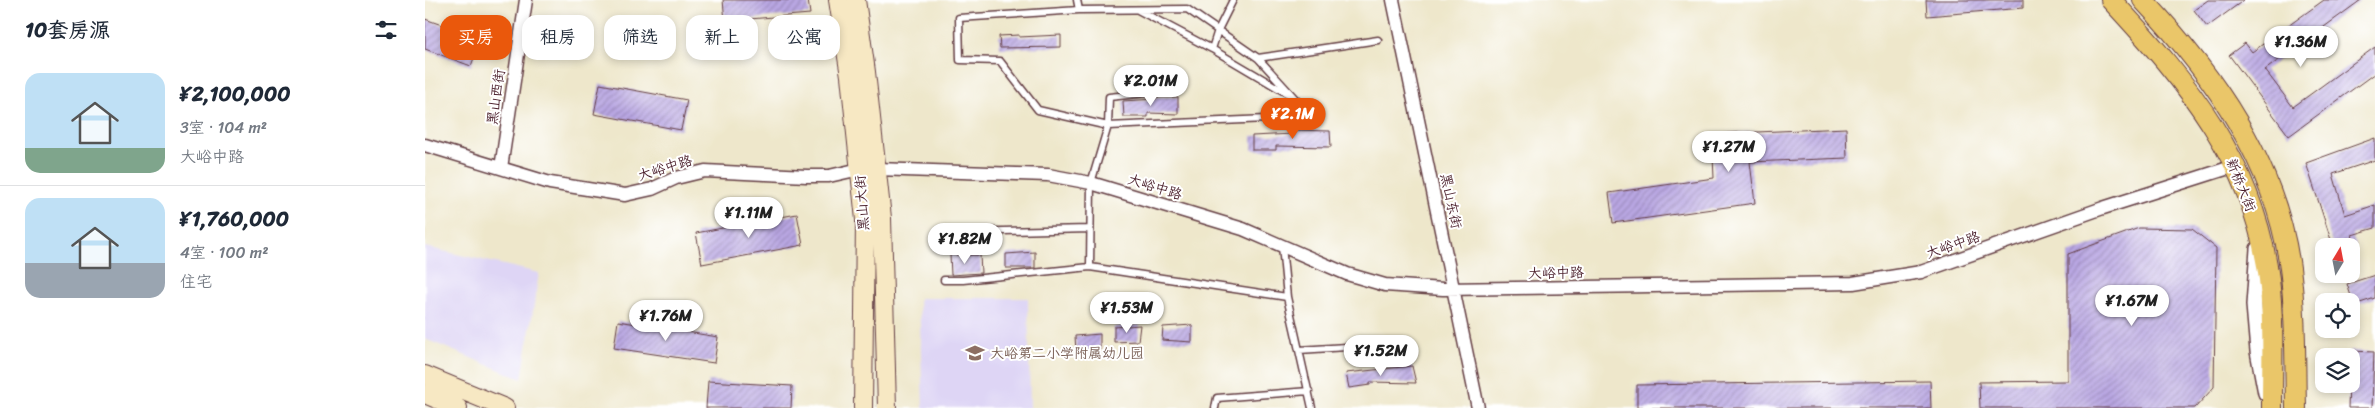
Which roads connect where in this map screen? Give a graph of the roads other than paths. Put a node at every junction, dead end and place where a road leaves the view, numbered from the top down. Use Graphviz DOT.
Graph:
graph roads {
  1 [pos="526,0"];
  2 [pos="838,0"];
  3 [pos="856,0"];
  4 [pos="1077,0"];
  5 [pos="1233,0"];
  6 [pos="1393,0"];
  7 [pos="2111,0"];
  8 [pos="2143,0"];
  9 [pos="1079,10"];
  10 [pos="1137,10"];
  11 [pos="1218,30"];
  12 [pos="1379,40"];
  13 [pos="1212,49"];
  14 [pos="1258,58"];
  15 [pos="1175,90"];
  16 [pos="1295,98"];
  17 [pos="1108,126"];
  18 [pos="425,145"];
  19 [pos="2235,166"];
  20 [pos="501,168"];
  21 [pos="860,169"];
  22 [pos="877,169"];
  23 [pos="1091,183"];
  24 [pos="1090,229"];
  25 [pos="962,232"];
  26 [pos="1282,246"];
  27 [pos="1090,266"];
  28 [pos="945,280"];
  29 [pos="1454,289"];
  30 [pos="1287,297"];
  31 [pos="1394,344"];
  32 [pos="1299,350"];
  33 [pos="425,375"];
  34 [pos="1309,391"];
  35 [pos="434,394"];
  36 [pos="457,408"];
  37 [pos="505,408"];
  38 [pos="863,408"];
  39 [pos="887,408"];
  40 [pos="1215,408"];
  41 [pos="1312,408"];
  42 [pos="1478,408"];
  43 [pos="2271,408"];
  44 [pos="2296,408"];
  1 -- 20 [label="street, 黑山西街"];
  2 -- 21 [label="main road, 黑山大街"];
  3 -- 22 [label="main road, 黑山大街"];
  4 -- 9 [label="lane"];
  5 -- 11 [label="lane"];
  6 -- 29 [label="street, 黑山东街"];
  7 -- 19 [label="main road, 新桥大街"];
  8 -- 44 [label="main road, 新桥大街"];
  9 -- 10 [label="lane"];
  9 -- 17 [label="lane"];
  10 -- 11 [label="lane"];
  10 -- 13 [label="lane"];
  11 -- 13 [label="lane"];
  11 -- 14 [label="lane"];
  12 -- 14 [label="lane"];
  13 -- 16 [label="lane"];
  14 -- 16 [label="lane"];
  15 -- 17 [label="lane"];
  16 -- 17 [label="lane"];
  17 -- 23 [label="lane"];
  18 -- 20 [label="street, 大峪中路"];
  19 -- 29 [label="street, 大峪中路"];
  19 -- 43 [label="main road, 新桥大街"];
  20 -- 21 [label="street, 大峪中路"];
  21 -- 38 [label="main road, 黑山大街"];
  22 -- 23 [label="street, 大峪中路"];
  22 -- 39 [label="main road, 黑山大街"];
  23 -- 24 [label="lane"];
  23 -- 26 [label="street, 大峪中路"];
  24 -- 25 [label="lane"];
  24 -- 27 [label="lane"];
  26 -- 29 [label="street, 大峪中路"];
  26 -- 30 [label="lane"];
  27 -- 28 [label="lane"];
  27 -- 30 [label="lane"];
  29 -- 42 [label="street, 黑山东街"];
  30 -- 32 [label="lane"];
  31 -- 32 [label="lane"];
  32 -- 34 [label="lane"];
  33 -- 35 [label="main road"];
  34 -- 40 [label="lane"];
  34 -- 41 [label="lane"];
  35 -- 36 [label="main road"];
  35 -- 37 [label="main road"];
}
